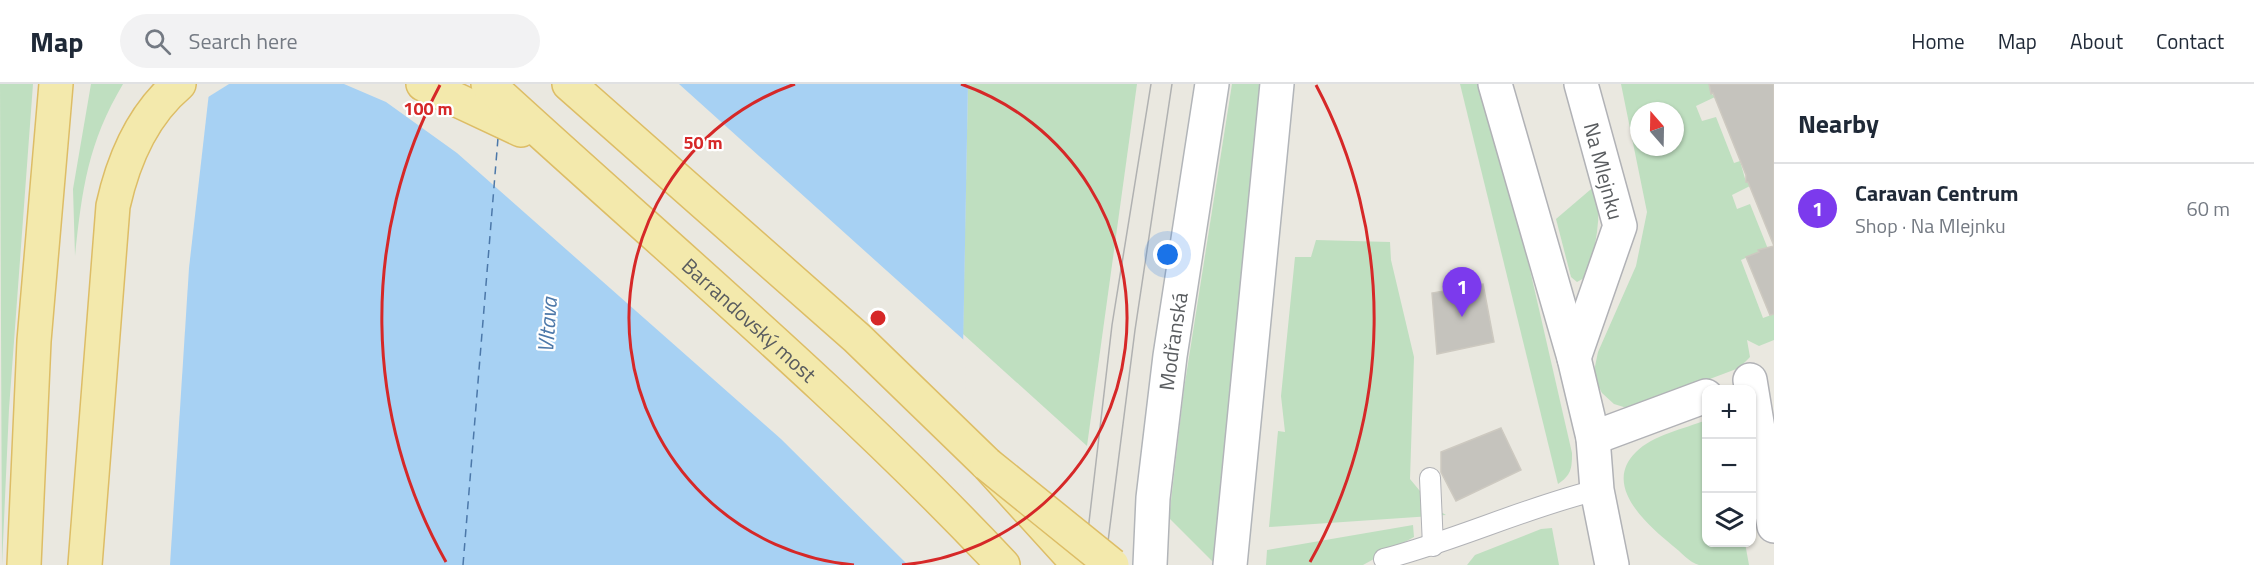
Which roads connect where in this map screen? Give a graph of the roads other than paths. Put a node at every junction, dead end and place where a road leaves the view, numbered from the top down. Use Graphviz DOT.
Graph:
graph roads {
  1 [pos="56,84"];
  2 [pos="179,84"];
  3 [pos="423,84"];
  4 [pos="488,84"];
  5 [pos="569,84"];
  6 [pos="1212,84"];
  7 [pos="1277,84"];
  8 [pos="1495,84"];
  9 [pos="1581,84"];
  10 [pos="565,155"];
  11 [pos="1574,358"];
  12 [pos="1750,380"];
  13 [pos="1702,398"];
  14 [pos="1593,438"];
  15 [pos="987,464"];
  16 [pos="1430,478"];
  17 [pos="1597,490"];
  18 [pos="1774,526"];
  19 [pos="1433,546"];
  20 [pos="1384,559"];
  21 [pos="24,565"];
  22 [pos="85,565"];
  23 [pos="1003,565"];
  24 [pos="1079,565"];
  25 [pos="1112,565"];
  26 [pos="1150,565"];
  27 [pos="1230,565"];
  28 [pos="1612,565"];
  1 -- 21 [label="main road"];
  2 -- 22 [label="main road"];
  3 -- 10 [label="main road"];
  4 -- 10 [label="main road, Barrandovský most"];
  5 -- 15 [label="main road"];
  6 -- 26 [label="street, Modřanská"];
  7 -- 27 [label="street"];
  8 -- 11 [label="street"];
  9 -- 11 [label="street, Na Mlejnku"];
  10 -- 23 [label="main road, Barrandovský most"];
  11 -- 14 [label="street"];
  12 -- 18 [label="street"];
  13 -- 14 [label="street"];
  14 -- 17 [label="street"];
  15 -- 24 [label="main road, bridge"];
  15 -- 25 [label="main road, bridge"];
  16 -- 19 [label="lane"];
  17 -- 19 [label="lane"];
  17 -- 28 [label="street"];
  19 -- 20 [label="lane"];
}
